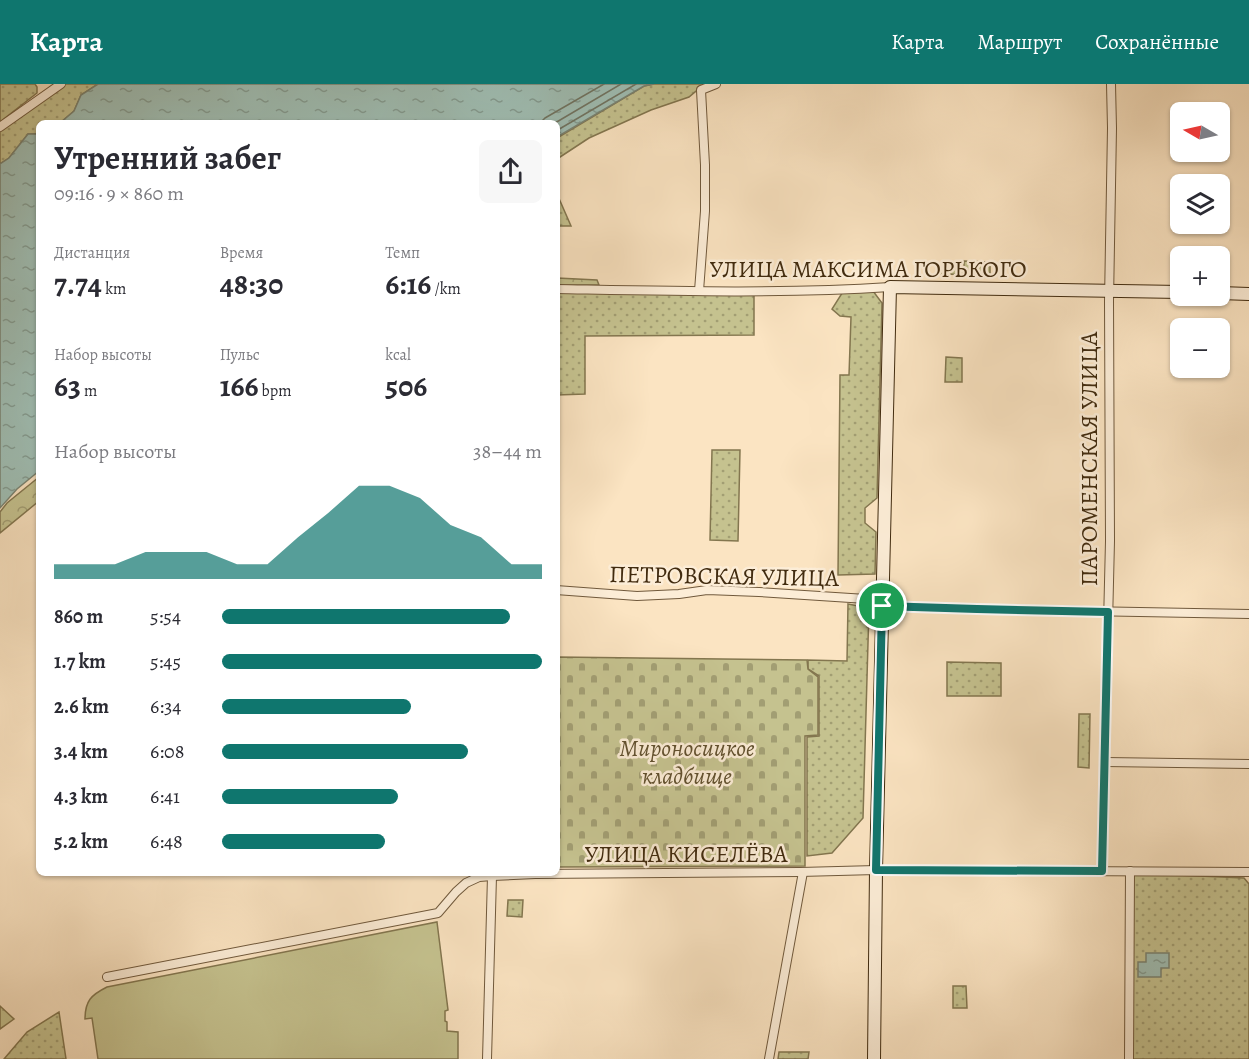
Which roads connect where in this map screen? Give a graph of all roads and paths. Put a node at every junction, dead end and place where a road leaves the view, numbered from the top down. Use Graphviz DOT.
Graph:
graph roads {
  1 [pos="61,84"];
  2 [pos="716,84"];
  3 [pos="1111,84"];
  4 [pos="0,127"];
  5 [pos="890,287"];
  6 [pos="560,289"];
  7 [pos="699,291"];
  8 [pos="1109,291"];
  9 [pos="1170,292"];
  10 [pos="1230,293"];
  11 [pos="1249,294"];
  12 [pos="560,590"];
  13 [pos="882,606"];
  14 [pos="1108,612"];
  15 [pos="1249,614"];
  16 [pos="1105,762"];
  17 [pos="1249,764"];
  18 [pos="876,870"];
  19 [pos="1102,871"];
  20 [pos="1130,871"];
  21 [pos="803,872"];
  22 [pos="1249,872"];
  23 [pos="560,874"];
  24 [pos="492,876"];
  25 [pos="107,977"];
  26 [pos="487,1059"];
  27 [pos="769,1059"];
  28 [pos="874,1059"];
  29 [pos="1129,1059"];
  1 -- 4 [label="street"];
  2 -- 7 [label="street"];
  3 -- 8 [label="street, ПАРОМЕНСКАЯ УЛИЦА"];
  5 -- 7 [label="street, УЛИЦА МАКСИМА ГОРЬКОГО"];
  5 -- 8 [label="main road, УЛИЦА МАКСИМА ГОРЬКОГО"];
  5 -- 13 [label="main road"];
  6 -- 7 [label="street, УЛИЦА МАКСИМА ГОРЬКОГО"];
  8 -- 9 [label="main road, УЛИЦА МАКСИМА ГОРЬКОГО"];
  8 -- 14 [label="street, ПАРОМЕНСКАЯ УЛИЦА"];
  10 -- 11 [label="main road"];
  12 -- 13 [label="street, ПЕТРОВСКАЯ УЛИЦА"];
  13 -- 14 [label="street, ПЕТРОВСКАЯ УЛИЦА"];
  13 -- 18 [label="main road"];
  14 -- 15 [label="street, ПЕТРОВСКАЯ УЛИЦА"];
  14 -- 16 [label="street, ПАРОМЕНСКАЯ УЛИЦА"];
  16 -- 17 [label="street"];
  16 -- 19 [label="street, ПАРОМЕНСКАЯ УЛИЦА"];
  18 -- 19 [label="street, УЛИЦА КИСЕЛЁВА"];
  18 -- 21 [label="street, УЛИЦА КИСЕЛЁВА"];
  18 -- 28 [label="main road"];
  19 -- 20 [label="street, УЛИЦА КИСЕЛЁВА"];
  20 -- 22 [label="street, УЛИЦА КИСЕЛЁВА"];
  20 -- 29 [label="street"];
  21 -- 23 [label="street, УЛИЦА КИСЕЛЁВА"];
  21 -- 27 [label="street"];
  24 -- 25 [label="street, УЛИЦА КИСЕЛЁВА"];
  24 -- 26 [label="street"];
}
